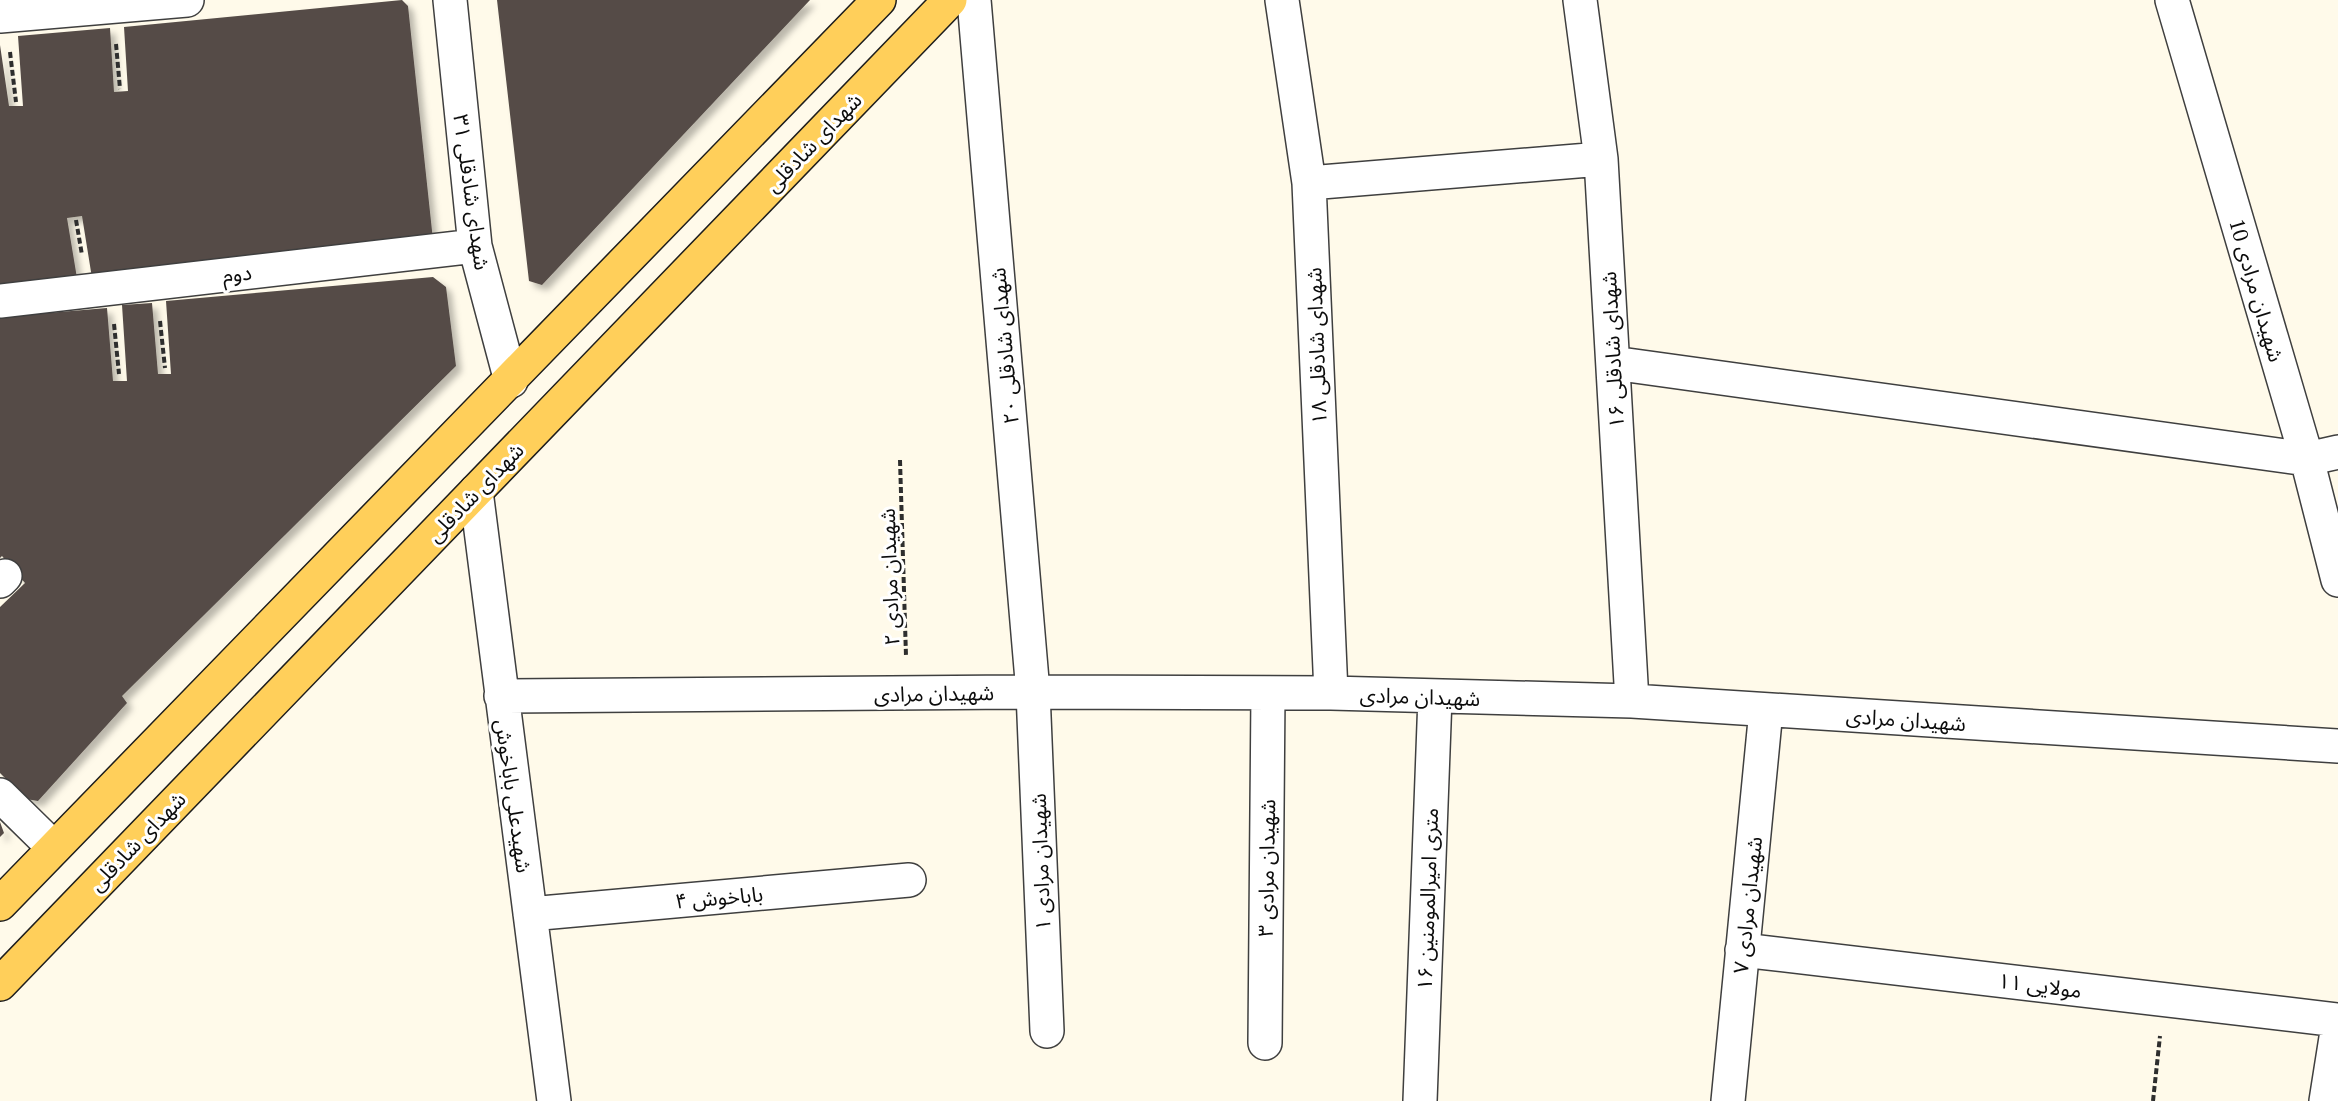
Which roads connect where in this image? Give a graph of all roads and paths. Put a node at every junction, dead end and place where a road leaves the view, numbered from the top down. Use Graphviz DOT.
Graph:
graph roads {
  1 [pos="187,0"];
  2 [pos="450,0"];
  3 [pos="879,0"];
  4 [pos="950,0"];
  5 [pos="974,0"];
  6 [pos="1282,0"];
  7 [pos="1580,0"];
  8 [pos="2172,0"];
  9 [pos="113,7"];
  10 [pos="3,16"];
  11 [pos="120,88"];
  12 [pos="16,102"];
  13 [pos="1601,159"];
  14 [pos="1309,183"];
  15 [pos="475,246"];
  16 [pos="156,282"];
  17 [pos="111,288"];
  18 [pos="0,301"];
  19 [pos="1613,363"];
  20 [pos="165,368"];
  21 [pos="119,374"];
  22 [pos="512,381"];
  23 [pos="2323,456"];
  24 [pos="900,460"];
  25 [pos="476,491"];
  26 [pos="2338,580"];
  27 [pos="1033,692"];
  28 [pos="907,693"];
  29 [pos="1268,693"];
  30 [pos="1331,693"];
  31 [pos="501,696"];
  32 [pos="1435,697"];
  33 [pos="1632,701"];
  34 [pos="1766,710"];
  35 [pos="2338,746"];
  36 [pos="0,795"];
  37 [pos="54,848"];
  38 [pos="909,880"];
  39 [pos="0,904"];
  40 [pos="530,914"];
  41 [pos="1742,950"];
  42 [pos="0,984"];
  43 [pos="2164,999"];
  44 [pos="2338,1020"];
  45 [pos="2338,1025"];
  46 [pos="1047,1031"];
  47 [pos="1265,1042"];
  48 [pos="554,1101"];
  49 [pos="1420,1101"];
  50 [pos="1728,1101"];
  51 [pos="2153,1101"];
  52 [pos="2326,1101"];
  1 -- 9 [label="street"];
  2 -- 15 [label="street, شهدای شادقلی ۳۱"];
  3 -- 22 [label="main road"];
  4 -- 25 [label="main road, شهدای شادقلی"];
  5 -- 27 [label="street, شهدای شادقلی ۲۰"];
  6 -- 14 [label="street, شهدای شادقلی ۱۸"];
  7 -- 13 [label="street, شهدای شادقلی ۱۶"];
  8 -- 23 [label="street, شهیدان مرادی 10"];
  9 -- 10 [label="street"];
  9 -- 11 [label="path"];
  10 -- 12 [label="path"];
  13 -- 14 [label="street"];
  13 -- 19 [label="street, شهدای شادقلی ۱۶"];
  14 -- 30 [label="street, شهدای شادقلی ۱۸"];
  15 -- 16 [label="street, دوم"];
  15 -- 22 [label="street, شهدای شادقلی ۳۱"];
  16 -- 17 [label="street, دوم"];
  16 -- 20 [label="path"];
  17 -- 18 [label="street, دوم"];
  17 -- 21 [label="path"];
  19 -- 23 [label="street"];
  19 -- 33 [label="street, شهدای شادقلی ۱۶"];
  22 -- 37 [label="main road"];
  23 -- 26 [label="street, شهیدان مرادی 10"];
  24 -- 28 [label="path, شهیدان مرادی ۲"];
  25 -- 31 [label="street, شهیدعلی باباخوش"];
  25 -- 42 [label="main road, شهدای شادقلی"];
  27 -- 28 [label="street, شهیدان مرادی"];
  27 -- 29 [label="street, شهیدان مرادی"];
  27 -- 46 [label="street, شهیدان مرادی ۱"];
  28 -- 31 [label="street, شهیدان مرادی"];
  29 -- 30 [label="street, شهیدان مرادی"];
  29 -- 47 [label="street, شهیدان مرادی ۳"];
  30 -- 32 [label="street, شهیدان مرادی"];
  31 -- 40 [label="street, شهیدعلی باباخوش"];
  32 -- 33 [label="street, شهیدان مرادی"];
  32 -- 49 [label="street, ۱۶ متری امیرالمومنین"];
  33 -- 34 [label="street, شهیدان مرادی"];
  34 -- 35 [label="street, شهیدان مرادی"];
  34 -- 41 [label="street, شهیدان مرادی ۷"];
  36 -- 37 [label="street"];
  37 -- 39 [label="main road"];
  38 -- 40 [label="street, باباخوش ۴"];
  40 -- 48 [label="street, شهیدعلی باباخوش"];
  41 -- 43 [label="street, مولایی ۱۱"];
  41 -- 50 [label="street, شهیدان مرادی ۷"];
  43 -- 44 [label="street, مولایی ۱۱"];
  43 -- 51 [label="path"];
  45 -- 52 [label="street"];
}
